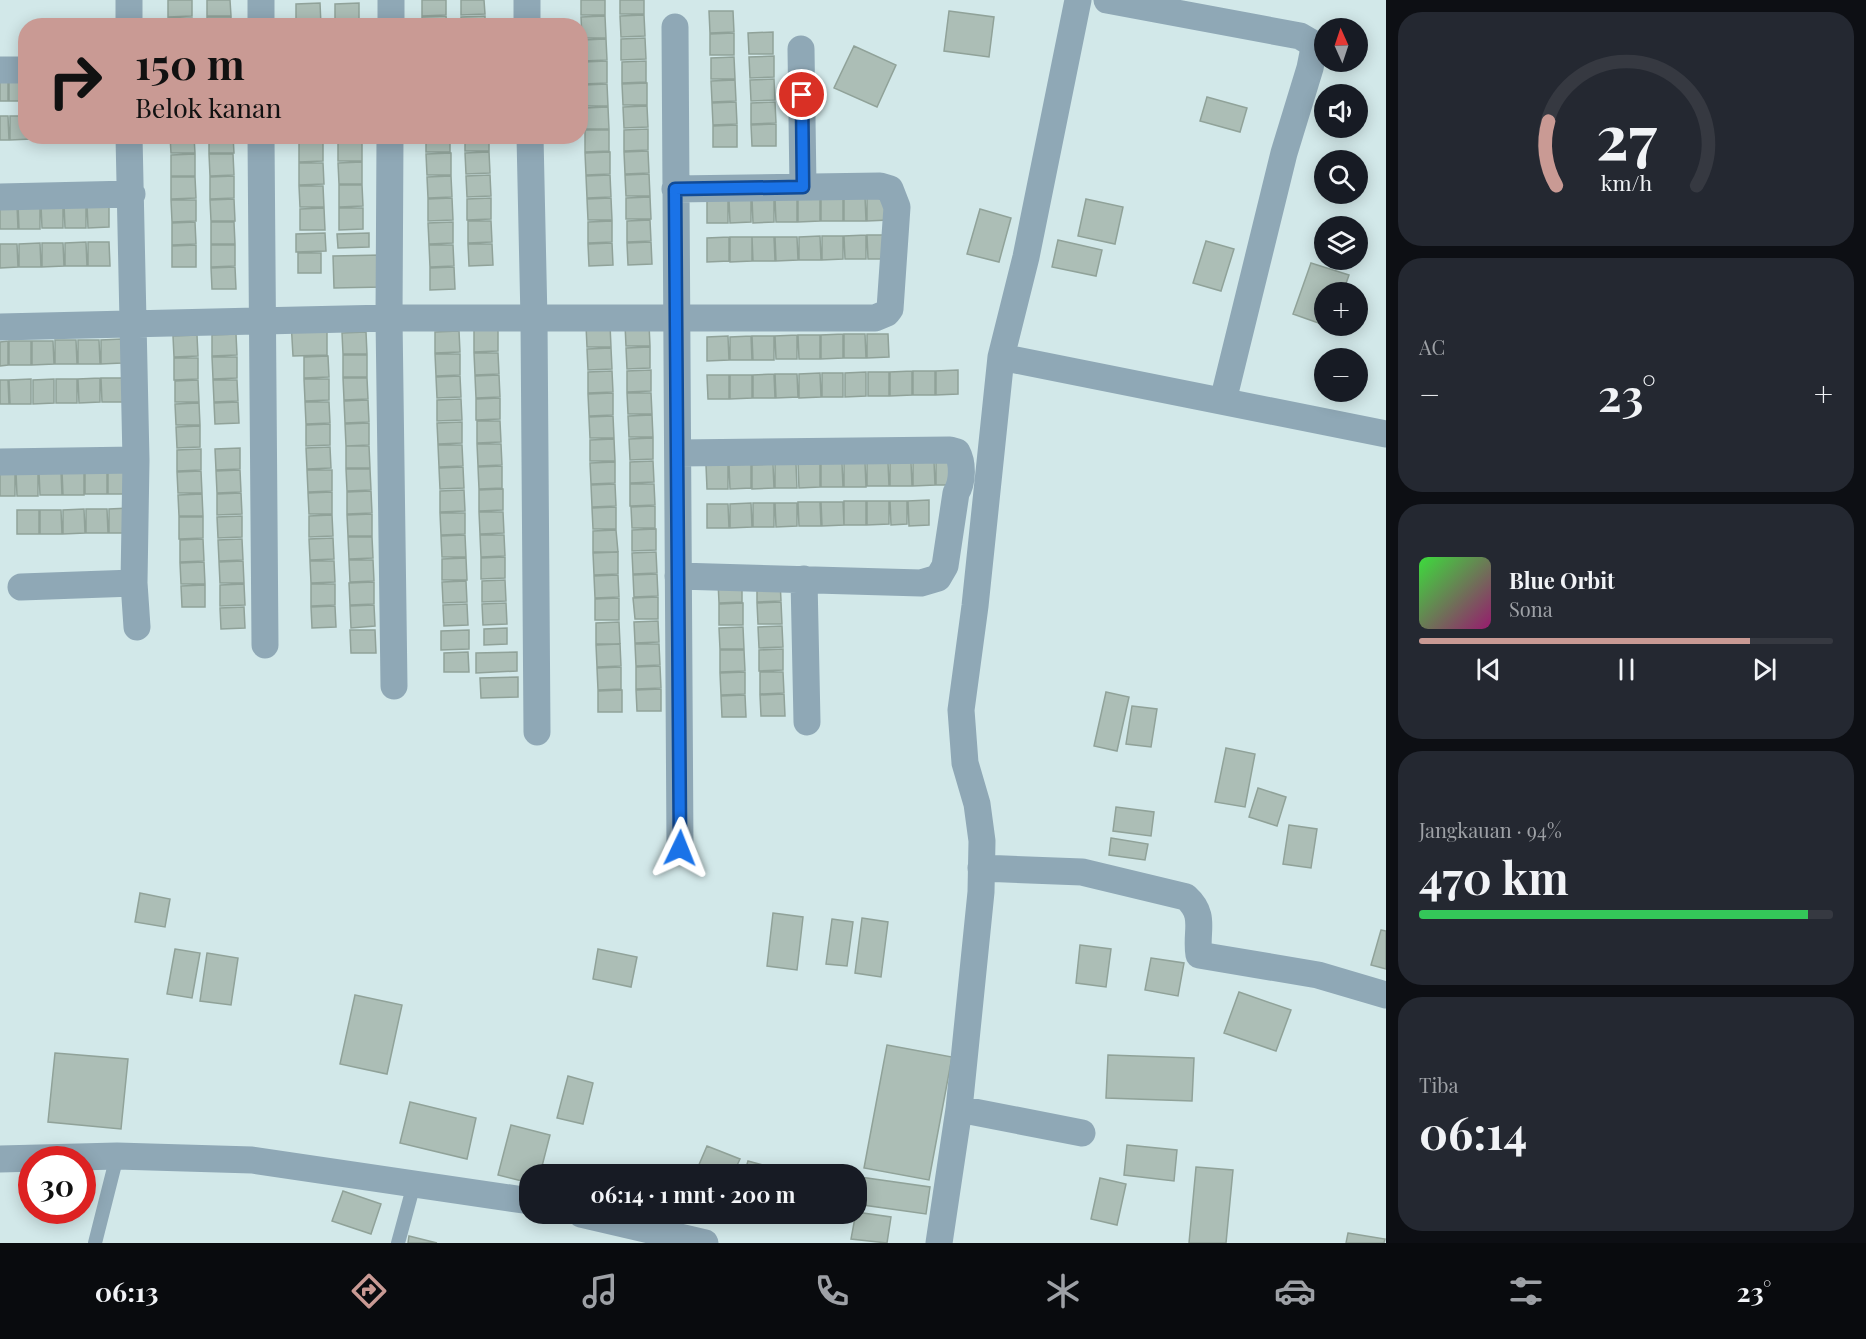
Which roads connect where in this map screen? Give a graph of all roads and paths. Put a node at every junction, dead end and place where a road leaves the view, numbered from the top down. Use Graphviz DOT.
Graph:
graph roads {
  1 [pos="129,0"];
  2 [pos="261,0"];
  3 [pos="391,0"];
  4 [pos="527,0"];
  5 [pos="1078,0"];
  6 [pos="1107,0"];
  7 [pos="129,18"];
  8 [pos="261,18"];
  9 [pos="391,18"];
  10 [pos="527,18"];
  11 [pos="675,27"];
  12 [pos="801,49"];
  13 [pos="0,70"];
  14 [pos="18,70"];
  15 [pos="129,144"];
  16 [pos="261,144"];
  17 [pos="390,144"];
  18 [pos="530,144"];
  19 [pos="803,187"];
  20 [pos="675,189"];
  21 [pos="132,194"];
  22 [pos="0,197"];
  23 [pos="389,318"];
  24 [pos="677,318"];
  25 [pos="534,320"];
  26 [pos="262,321"];
  27 [pos="133,322"];
  28 [pos="0,327"];
  29 [pos="1001,357"];
  30 [pos="1223,401"];
  31 [pos="1386,434"];
  32 [pos="679,453"];
  33 [pos="136,460"];
  34 [pos="0,462"];
  35 [pos="678,576"];
  36 [pos="804,579"];
  37 [pos="134,583"];
  38 [pos="21,587"];
  39 [pos="137,627"];
  40 [pos="265,645"];
  41 [pos="393,686"];
  42 [pos="807,722"];
  43 [pos="537,732"];
  44 [pos="680,848"];
  45 [pos="981,868"];
  46 [pos="1386,995"];
  47 [pos="959,1109"];
  48 [pos="1082,1133"];
  49 [pos="117,1156"];
  50 [pos="0,1159"];
  51 [pos="414,1184"];
  52 [pos="519,1199"];
  53 [pos="624,1224"];
  54 [pos="94,1243"];
  55 [pos="398,1243"];
  56 [pos="705,1243"];
  57 [pos="939,1243"];
  1 -- 7 [label="street"];
  2 -- 8 [label="street"];
  3 -- 9 [label="street"];
  4 -- 10 [label="street"];
  5 -- 29 [label="street"];
  6 -- 30 [label="street"];
  11 -- 20 [label="street"];
  12 -- 19 [label="street"];
  13 -- 14 [label="street"];
  15 -- 21 [label="street"];
  16 -- 26 [label="street"];
  17 -- 23 [label="street"];
  18 -- 25 [label="street"];
  19 -- 20 [label="street"];
  19 -- 24 [label="street"];
  20 -- 24 [label="street"];
  21 -- 22 [label="street"];
  21 -- 27 [label="street"];
  23 -- 25 [label="street"];
  23 -- 26 [label="street"];
  23 -- 41 [label="street"];
  24 -- 25 [label="street"];
  24 -- 32 [label="street"];
  25 -- 43 [label="street"];
  26 -- 27 [label="street"];
  26 -- 40 [label="street"];
  27 -- 28 [label="street"];
  27 -- 33 [label="street"];
  29 -- 30 [label="street"];
  29 -- 45 [label="street"];
  30 -- 31 [label="street"];
  32 -- 35 [label="street"];
  32 -- 36 [label="street"];
  33 -- 34 [label="street"];
  33 -- 37 [label="street"];
  35 -- 36 [label="street"];
  35 -- 44 [label="street"];
  36 -- 42 [label="street"];
  37 -- 38 [label="street"];
  37 -- 39 [label="street"];
  45 -- 46 [label="street"];
  45 -- 47 [label="street"];
  47 -- 48 [label="street"];
  47 -- 57 [label="street"];
  49 -- 50 [label="street"];
  49 -- 51 [label="street"];
  49 -- 54 [label="lane"];
  51 -- 52 [label="street"];
  51 -- 55 [label="lane"];
  53 -- 56 [label="street"];
}
